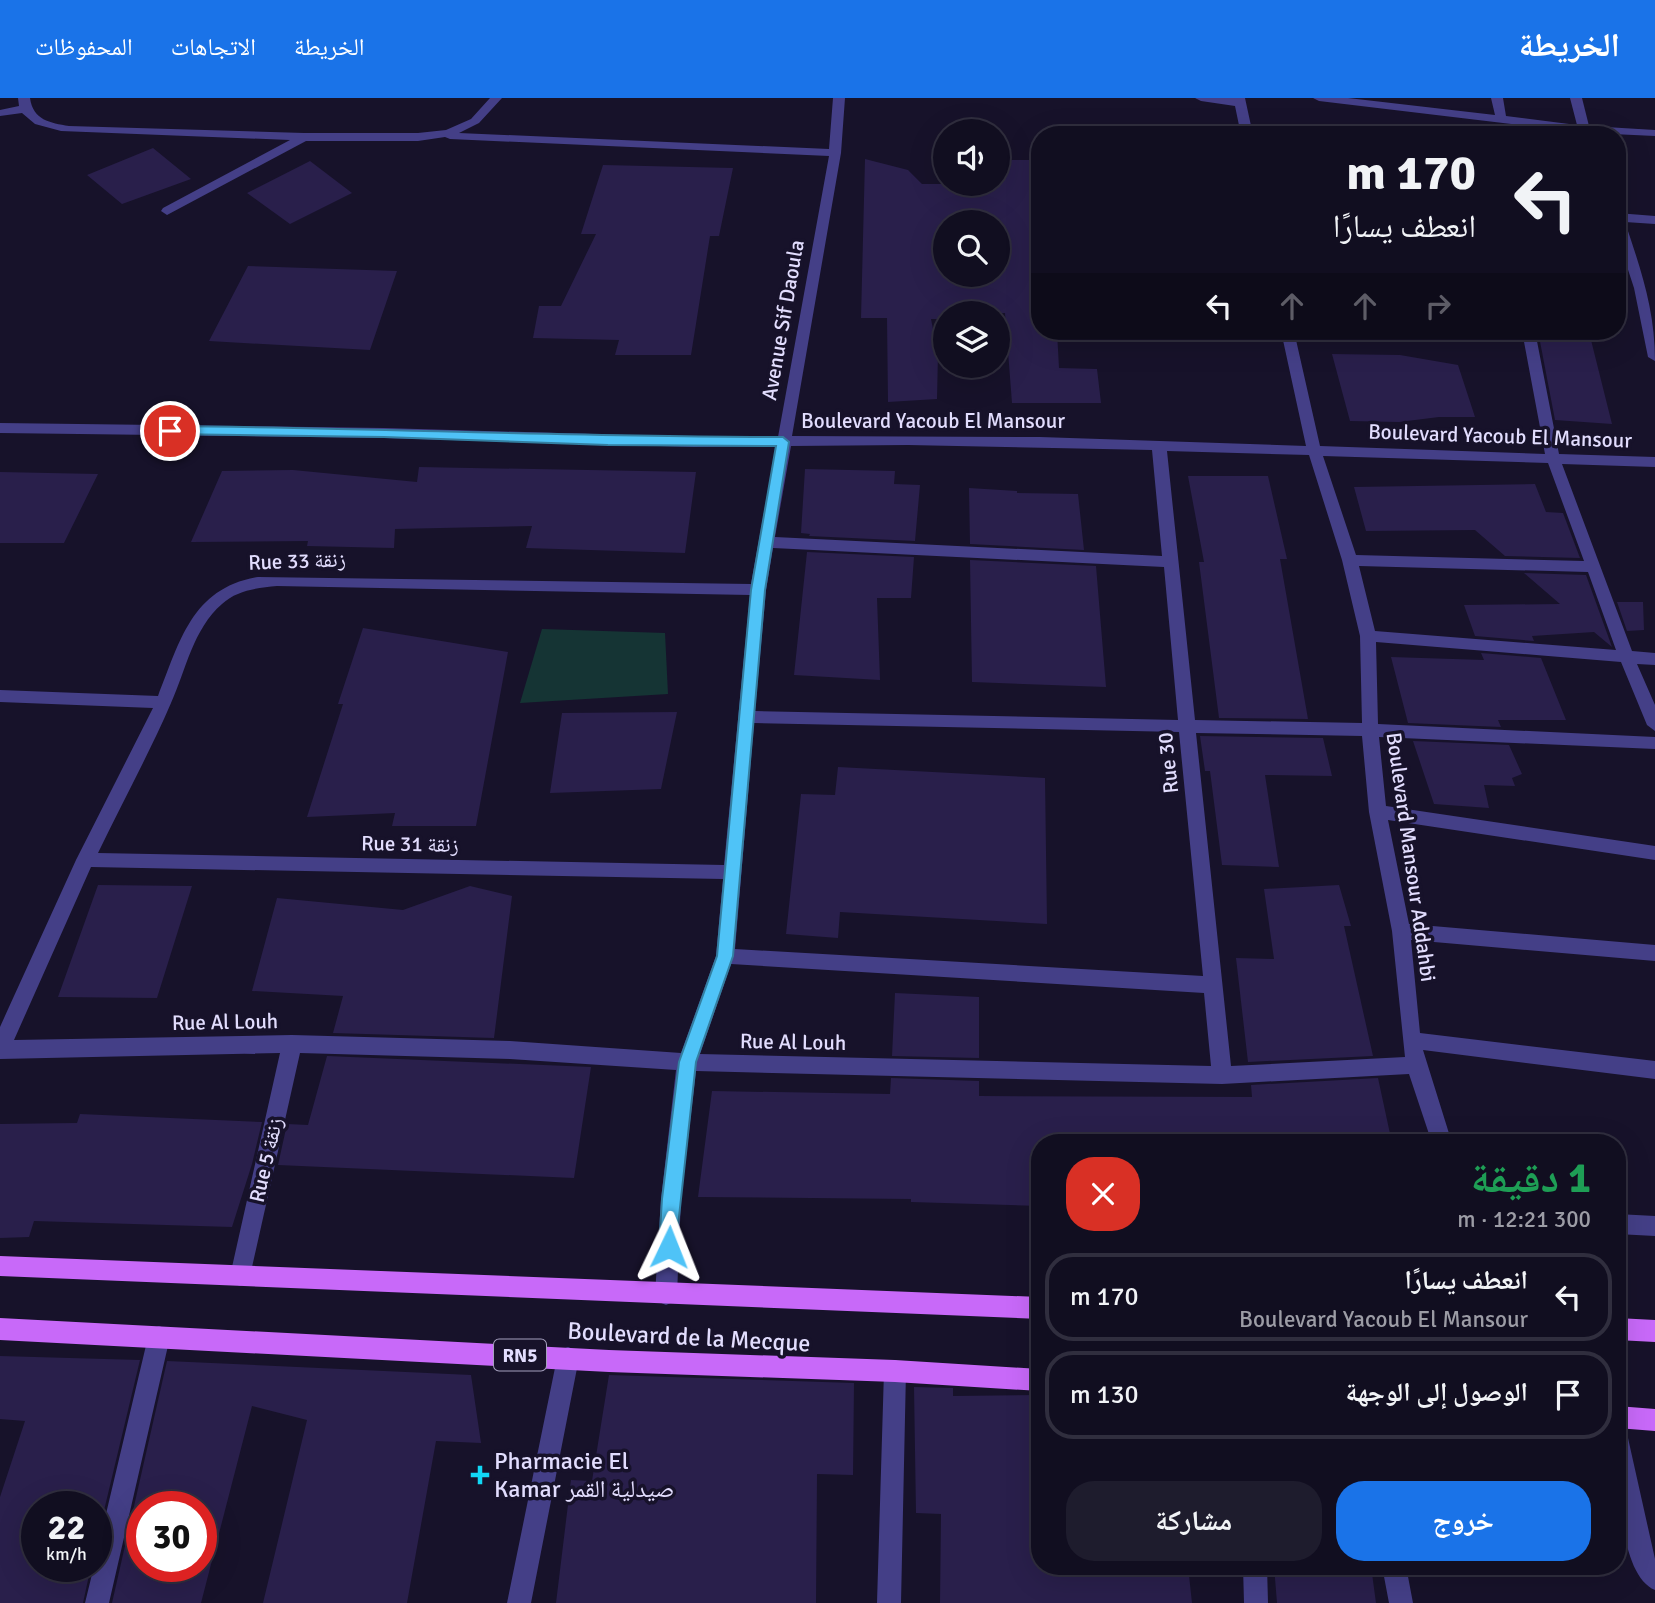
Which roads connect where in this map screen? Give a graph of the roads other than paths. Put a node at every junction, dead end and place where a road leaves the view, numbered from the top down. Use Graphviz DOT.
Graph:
graph roads {
  1 [pos="496,98"];
  2 [pos="839,98"];
  3 [pos="1201,98"];
  4 [pos="1320,98"];
  5 [pos="1497,98"];
  6 [pos="1576,98"];
  7 [pos="1240,100"];
  8 [pos="25,104"];
  9 [pos="1414,104"];
  10 [pos="0,113"];
  11 [pos="1495,118"];
  12 [pos="1245,126"];
  13 [pos="1494,126"];
  14 [pos="1546,126"];
  15 [pos="1583,126"];
  16 [pos="1626,132"];
  17 [pos="1655,132"];
  18 [pos="435,135"];
  19 [pos="304,137"];
  20 [pos="835,153"];
  21 [pos="167,211"];
  22 [pos="1626,218"];
  23 [pos="1655,220"];
  24 [pos="1626,245"];
  25 [pos="1640,288"];
  26 [pos="1655,289"];
  27 [pos="1291,340"];
  28 [pos="1531,340"];
  29 [pos="1655,356"];
  30 [pos="0,428"];
  31 [pos="783,442"];
  32 [pos="1159,446"];
  33 [pos="1314,450"];
  34 [pos="1553,458"];
  35 [pos="1655,463"];
  36 [pos="766,542"];
  37 [pos="1350,560"];
  38 [pos="1170,562"];
  39 [pos="1592,567"];
  40 [pos="758,590"];
  41 [pos="1368,636"];
  42 [pos="1627,658"];
  43 [pos="1655,659"];
  44 [pos="0,696"];
  45 [pos="164,702"];
  46 [pos="748,717"];
  47 [pos="1187,725"];
  48 [pos="1655,725"];
  49 [pos="1370,730"];
  50 [pos="1655,743"];
  51 [pos="1378,813"];
  52 [pos="1655,853"];
  53 [pos="85,860"];
  54 [pos="733,872"];
  55 [pos="1401,931"];
  56 [pos="1655,953"];
  57 [pos="725,956"];
  58 [pos="1214,985"];
  59 [pos="1411,1040"];
  60 [pos="292,1044"];
  61 [pos="0,1050"];
  62 [pos="687,1062"];
  63 [pos="1416,1065"];
  64 [pos="1655,1070"];
  65 [pos="1222,1076"];
  66 [pos="1439,1134"];
  67 [pos="1626,1224"];
  68 [pos="1655,1226"];
  69 [pos="0,1266"];
  70 [pos="240,1276"];
  71 [pos="666,1295"];
  72 [pos="1031,1308"];
  73 [pos="0,1329"];
  74 [pos="1626,1329"];
  75 [pos="1655,1331"];
  76 [pos="159,1337"];
  77 [pos="568,1358"];
  78 [pos="895,1371"];
  79 [pos="1031,1379"];
  80 [pos="1626,1417"];
  81 [pos="1655,1420"];
  82 [pos="1626,1480"];
  83 [pos="1255,1575"];
  84 [pos="1396,1575"];
  85 [pos="1655,1578"];
  86 [pos="97,1603"];
  87 [pos="519,1603"];
  88 [pos="889,1603"];
  89 [pos="1256,1603"];
  90 [pos="1401,1603"];
  1 -- 18 [label="street"];
  2 -- 20 [label="street, Avenue Sif Daoula"];
  3 -- 7 [label="street"];
  4 -- 9 [label="street"];
  5 -- 11 [label="street"];
  6 -- 15 [label="street"];
  7 -- 12 [label="street"];
  8 -- 10 [label="street"];
  8 -- 19 [label="street"];
  9 -- 11 [label="street"];
  11 -- 13 [label="street"];
  11 -- 14 [label="street"];
  16 -- 17 [label="street"];
  18 -- 19 [label="street"];
  18 -- 20 [label="street"];
  19 -- 21 [label="street"];
  20 -- 31 [label="street, Avenue Sif Daoula"];
  22 -- 23 [label="street"];
  24 -- 25 [label="street"];
  25 -- 26 [label="street"];
  25 -- 29 [label="street"];
  27 -- 33 [label="street, Boulevard Mansour Addahbi"];
  28 -- 34 [label="street"];
  30 -- 31 [label="street, Boulevard Yacoub El Mansour"];
  31 -- 32 [label="street, Boulevard Yacoub El Mansour"];
  31 -- 36 [label="street, Avenue Sif Daoula"];
  32 -- 33 [label="street, Boulevard Yacoub El Mansour"];
  32 -- 38 [label="street, Rue 30"];
  33 -- 34 [label="street, Boulevard Yacoub El Mansour"];
  33 -- 37 [label="street, Boulevard Mansour Addahbi"];
  34 -- 35 [label="street, Boulevard Yacoub El Mansour"];
  34 -- 39 [label="street"];
  36 -- 38 [label="street"];
  36 -- 40 [label="street, Avenue Sif Daoula"];
  37 -- 39 [label="street"];
  37 -- 41 [label="street, Boulevard Mansour Addahbi"];
  38 -- 47 [label="street, Rue 30"];
  39 -- 42 [label="street"];
  40 -- 45 [label="street, Rue 33 زنقة"];
  40 -- 46 [label="street, Avenue Sif Daoula"];
  41 -- 42 [label="street"];
  41 -- 49 [label="street, Boulevard Mansour Addahbi"];
  42 -- 43 [label="street"];
  42 -- 48 [label="street"];
  44 -- 45 [label="street"];
  45 -- 53 [label="street, Rue 33 زنقة"];
  46 -- 47 [label="street"];
  46 -- 54 [label="street, Avenue Sif Daoula"];
  47 -- 49 [label="street"];
  47 -- 58 [label="street, Rue 30"];
  49 -- 50 [label="street"];
  49 -- 51 [label="street, Boulevard Mansour Addahbi"];
  51 -- 52 [label="street"];
  51 -- 55 [label="street, Boulevard Mansour Addahbi"];
  53 -- 54 [label="street, Rue 31 زنقة"];
  53 -- 61 [label="street, Rue 33 زنقة"];
  54 -- 57 [label="street, Avenue Sif Daoula"];
  55 -- 56 [label="street"];
  55 -- 59 [label="street, Boulevard Mansour Addahbi"];
  57 -- 58 [label="street"];
  57 -- 62 [label="street, Avenue Sif Daoula"];
  58 -- 65 [label="street, Rue 30"];
  59 -- 63 [label="street, Boulevard Mansour Addahbi"];
  59 -- 64 [label="street"];
  60 -- 61 [label="street, Rue Al Louh"];
  60 -- 62 [label="street, Rue Al Louh"];
  60 -- 70 [label="street, Rue 5 زنقة"];
  62 -- 65 [label="street, Rue Al Louh"];
  62 -- 71 [label="street, Avenue Sif Daoula"];
  63 -- 65 [label="street, Rue Al Louh"];
  63 -- 66 [label="street, Boulevard Mansour Addahbi"];
  67 -- 68 [label="street"];
  69 -- 70 [label="main road, Boulevard de la Mecque"];
  70 -- 71 [label="main road, Boulevard de la Mecque"];
  71 -- 72 [label="main road, Boulevard de la Mecque"];
  73 -- 76 [label="main road, Boulevard de la Mecque / RN5"];
  74 -- 75 [label="main road"];
  76 -- 77 [label="main road, Boulevard de la Mecque / RN5"];
  76 -- 86 [label="street"];
  77 -- 78 [label="main road, Boulevard de la Mecque / RN5"];
  77 -- 87 [label="street"];
  78 -- 79 [label="main road, Boulevard de la Mecque / RN5"];
  78 -- 88 [label="street"];
  80 -- 81 [label="main road"];
  82 -- 85 [label="street"];
  83 -- 89 [label="street"];
  84 -- 90 [label="street"];
}
